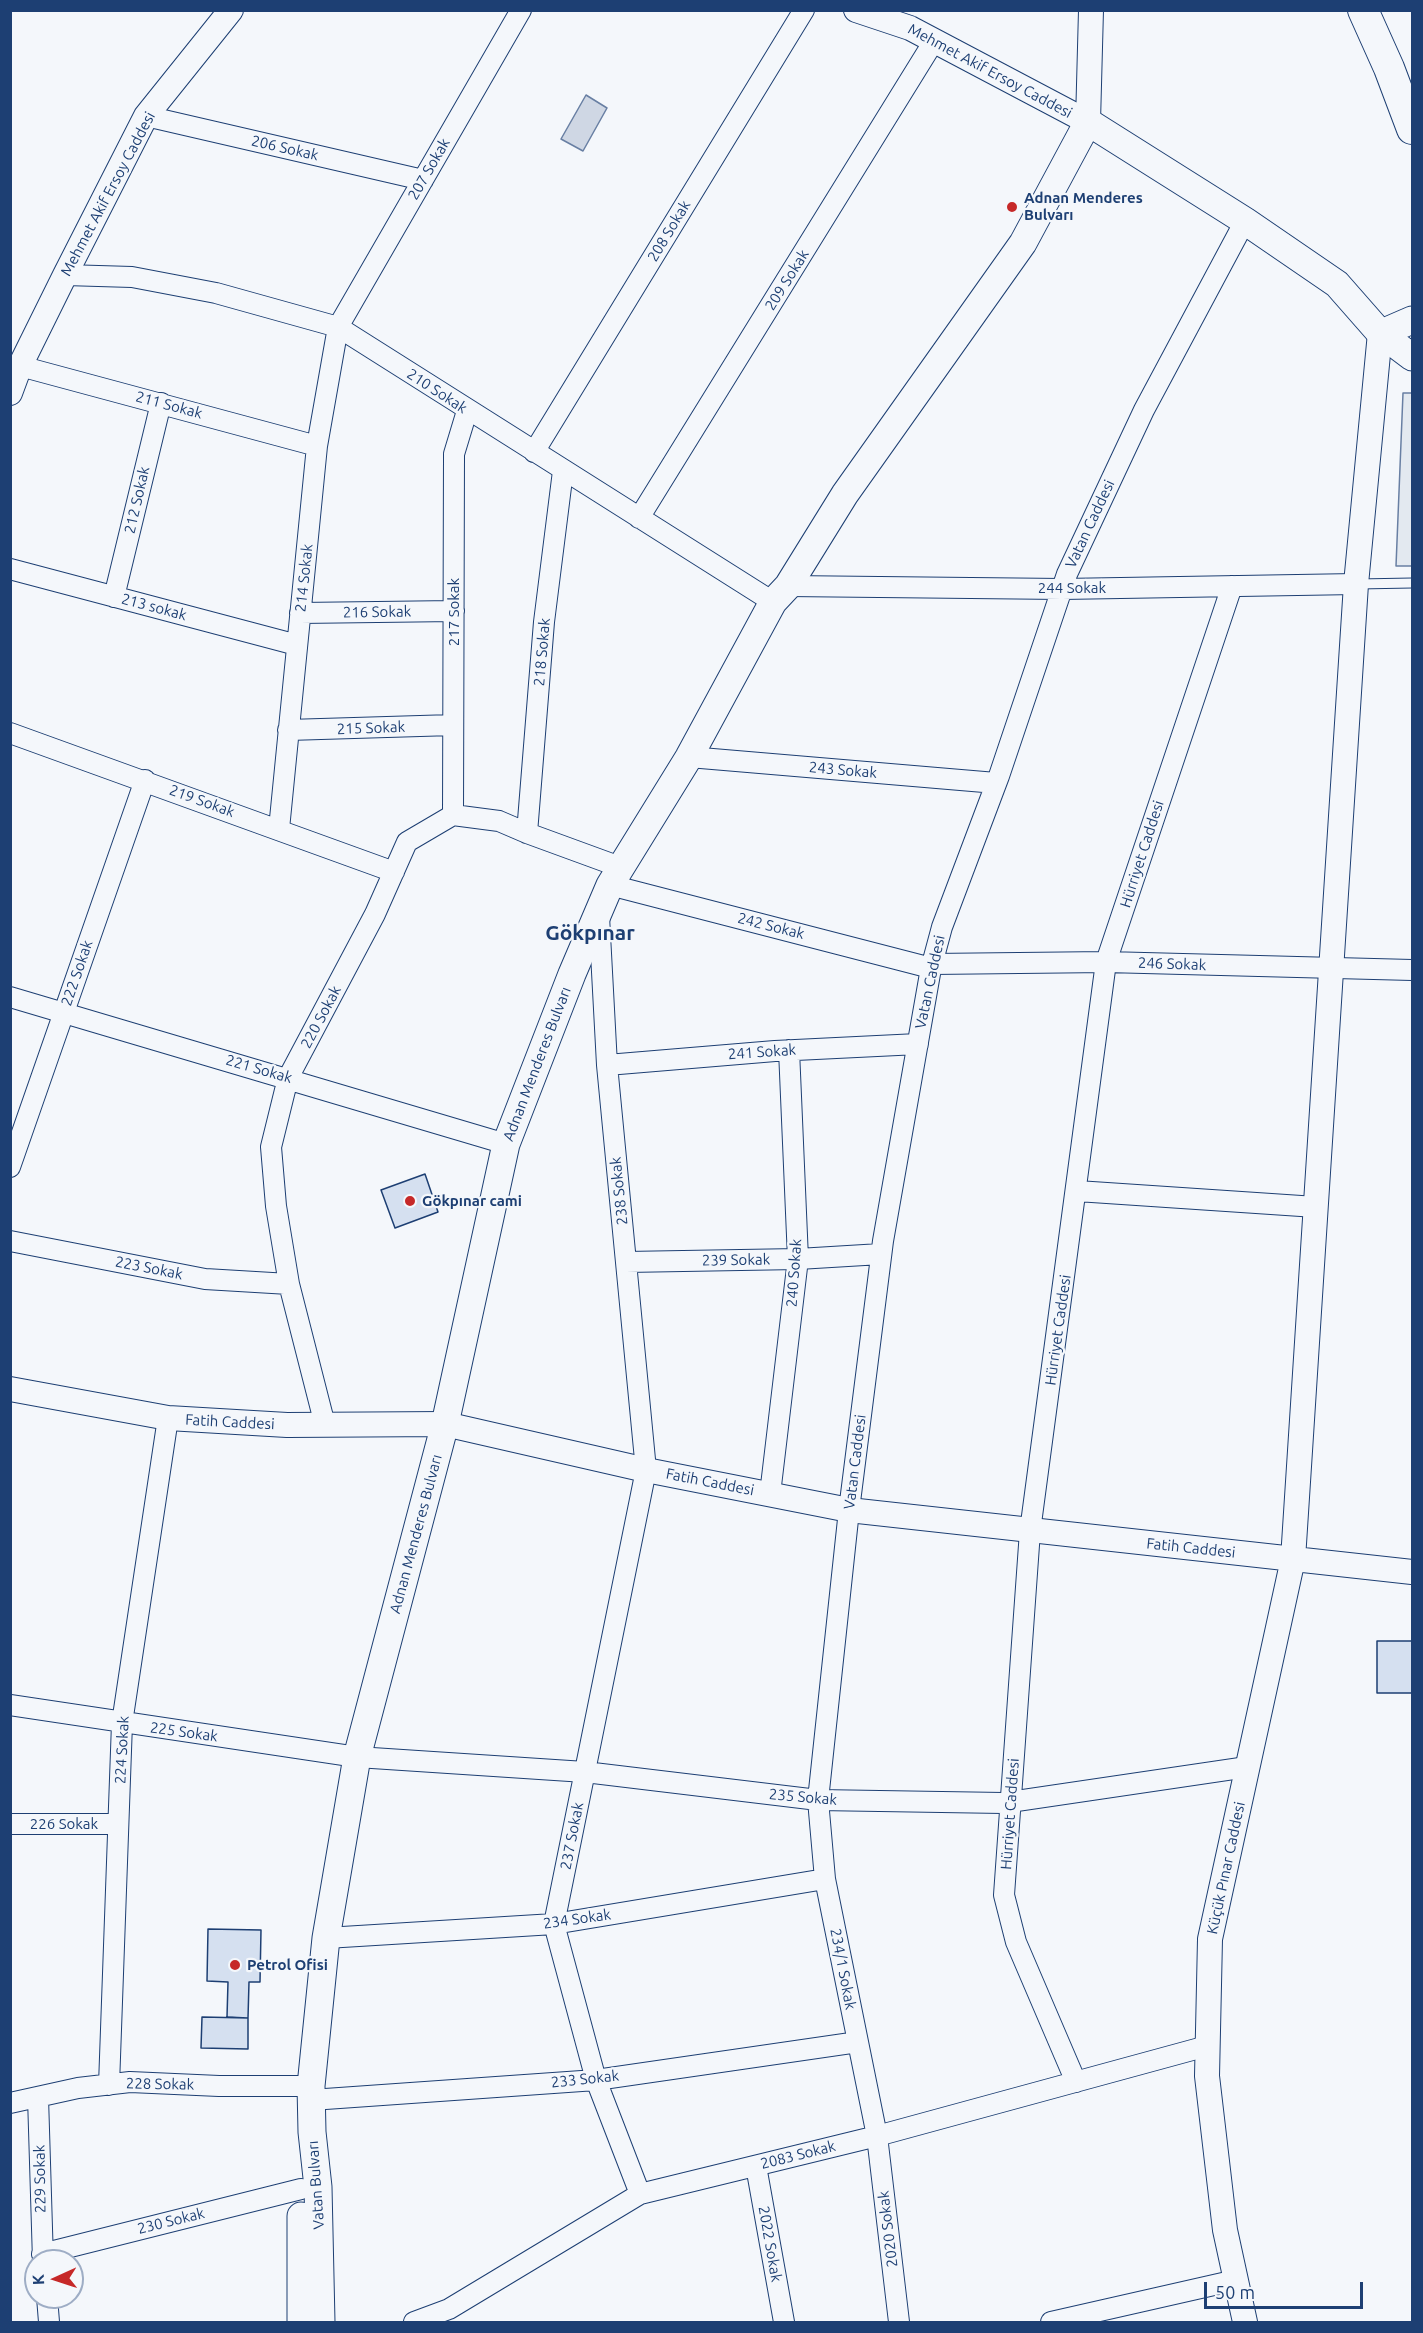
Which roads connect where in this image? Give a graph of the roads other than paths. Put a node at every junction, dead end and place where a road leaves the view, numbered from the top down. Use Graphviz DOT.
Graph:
graph roads {
  1 [pos="521,10"];
  2 [pos="804,10"];
  3 [pos="856,10"];
  4 [pos="1091,10"];
  5 [pos="1363,10"];
  6 [pos="222,14"];
  7 [pos="934,41"];
  8 [pos="146,116"];
  9 [pos="1088,122"];
  10 [pos="1413,129"];
  11 [pos="423,180"];
  12 [pos="1245,221"];
  13 [pos="65,276"];
  14 [pos="1413,320"];
  15 [pos="338,327"];
  16 [pos="1381,333"];
  17 [pos="1413,357"];
  18 [pos="20,366"];
  19 [pos="10,393"];
  20 [pos="161,403"];
  21 [pos="467,411"];
  22 [pos="317,446"];
  23 [pos="534,452"];
  24 [pos="563,471"];
  25 [pos="639,518"];
  26 [pos="10,569"];
  27 [pos="1413,583"];
  28 [pos="1356,584"];
  29 [pos="1232,586"];
  30 [pos="1062,589"];
  31 [pos="781,594"];
  32 [pos="114,597"];
  33 [pos="454,611"];
  34 [pos="300,613"];
  35 [pos="297,645"];
  36 [pos="453,725"];
  37 [pos="288,730"];
  38 [pos="10,733"];
  39 [pos="689,757"];
  40 [pos="145,780"];
  41 [pos="996,783"];
  42 [pos="453,815"];
  43 [pos="279,830"];
  44 [pos="527,833"];
  45 [pos="394,872"];
  46 [pos="615,876"];
  47 [pos="599,912"];
  48 [pos="1106,962"];
  49 [pos="932,966"];
  50 [pos="1331,969"];
  51 [pos="1413,970"];
  52 [pos="10,997"];
  53 [pos="63,1013"];
  54 [pos="918,1044"];
  55 [pos="789,1050"];
  56 [pos="607,1065"];
  57 [pos="288,1078"];
  58 [pos="506,1143"];
  59 [pos="10,1167"];
  60 [pos="1077,1191"];
  61 [pos="1316,1207"];
  62 [pos="10,1241"];
  63 [pos="881,1254"];
  64 [pos="798,1259"];
  65 [pos="626,1262"];
  66 [pos="289,1284"];
  67 [pos="10,1389"];
  68 [pos="168,1418"];
  69 [pos="445,1424"];
  70 [pos="325,1425"];
  71 [pos="646,1470"];
  72 [pos="770,1494"];
  73 [pos="849,1510"];
  74 [pos="1030,1532"];
  75 [pos="1293,1559"];
  76 [pos="1413,1572"];
  77 [pos="10,1705"];
  78 [pos="122,1723"];
  79 [pos="357,1757"];
  80 [pos="1247,1767"];
  81 [pos="585,1772"];
  82 [pos="818,1800"];
  83 [pos="1010,1801"];
  84 [pos="10,1824"];
  85 [pos="118,1824"];
  86 [pos="825,1879"];
  87 [pos="554,1924"];
  88 [pos="326,1938"];
  89 [pos="858,2042"];
  90 [pos="1207,2046"];
  91 [pos="596,2080"];
  92 [pos="1076,2082"];
  93 [pos="109,2085"];
  94 [pos="311,2093"];
  95 [pos="39,2097"];
  96 [pos="10,2103"];
  97 [pos="312,2132"];
  98 [pos="877,2136"];
  99 [pos="756,2166"];
  100 [pos="301,2189"];
  101 [pos="640,2194"];
  102 [pos="42,2249"];
  103 [pos="72,2249"];
  104 [pos="1236,2280"];
  105 [pos="450,2316"];
  106 [pos="301,2322"];
  107 [pos="321,2322"];
  108 [pos="414,2322"];
  109 [pos="784,2322"];
  110 [pos="898,2322"];
  111 [pos="1051,2322"];
  112 [pos="1245,2322"];
  1 -- 11 [label="street, 207 Sokak"];
  2 -- 23 [label="street, 208 Sokak"];
  3 -- 7 [label="street, Mehmet Akif Ersoy Caddesi"];
  4 -- 9 [label="street"];
  5 -- 10 [label="main road"];
  6 -- 8 [label="street, Mehmet Akif Ersoy Caddesi"];
  7 -- 9 [label="street, Mehmet Akif Ersoy Caddesi"];
  7 -- 25 [label="street, 209 Sokak"];
  8 -- 11 [label="street, 206 Sokak"];
  8 -- 13 [label="street, Mehmet Akif Ersoy Caddesi"];
  9 -- 12 [label="main road"];
  9 -- 31 [label="main road, Adnan Menderes Bulvarı"];
  11 -- 15 [label="street, 207 Sokak"];
  12 -- 16 [label="main road"];
  12 -- 30 [label="street, Vatan Caddesi"];
  13 -- 15 [label="street, 210 Sokak"];
  13 -- 18 [label="street, Mehmet Akif Ersoy Caddesi"];
  14 -- 16 [label="main road"];
  15 -- 21 [label="street, 210 Sokak"];
  15 -- 22 [label="street, 214 Sokak"];
  16 -- 17 [label="main road"];
  16 -- 28 [label="street, Küçük Pınar Caddesi"];
  18 -- 19 [label="street, Mehmet Akif Ersoy Caddesi"];
  18 -- 20 [label="street, 211 Sokak"];
  20 -- 22 [label="street, 211 Sokak"];
  20 -- 32 [label="street, 212 Sokak"];
  21 -- 23 [label="street, 210 Sokak"];
  21 -- 33 [label="street, 217 Sokak"];
  22 -- 34 [label="street, 214 Sokak"];
  23 -- 24 [label="street, 210 Sokak"];
  24 -- 25 [label="street, 210 Sokak"];
  24 -- 44 [label="street, 218 Sokak"];
  25 -- 31 [label="street, 210 Sokak"];
  26 -- 32 [label="street, 213 sokak"];
  27 -- 28 [label="lane"];
  28 -- 29 [label="street, 244 Sokak"];
  28 -- 50 [label="street, Küçük Pınar Caddesi"];
  29 -- 30 [label="street, 244 Sokak"];
  29 -- 48 [label="street, Hürriyet Caddesi"];
  30 -- 31 [label="street, 244 Sokak"];
  30 -- 41 [label="street, Vatan Caddesi"];
  31 -- 39 [label="main road, Adnan Menderes Bulvarı"];
  32 -- 35 [label="street, 213 sokak"];
  33 -- 34 [label="street, 216 Sokak"];
  33 -- 36 [label="street, 217 Sokak"];
  34 -- 35 [label="street, 214 Sokak"];
  35 -- 37 [label="street, 214 Sokak"];
  36 -- 37 [label="street, 215 Sokak"];
  36 -- 42 [label="street, 217 Sokak"];
  37 -- 43 [label="street, 214 Sokak"];
  38 -- 40 [label="street, 219 Sokak"];
  39 -- 41 [label="street, 243 Sokak"];
  39 -- 46 [label="main road, Adnan Menderes Bulvarı"];
  40 -- 43 [label="street, 219 Sokak"];
  40 -- 53 [label="street, 222 Sokak"];
  41 -- 49 [label="street, Vatan Caddesi"];
  42 -- 44 [label="street"];
  42 -- 45 [label="street, 220 Sokak"];
  43 -- 45 [label="street, 219 Sokak"];
  44 -- 46 [label="street"];
  45 -- 57 [label="street, 220 Sokak"];
  46 -- 47 [label="main road, Adnan Menderes Bulvarı"];
  46 -- 49 [label="street, 242 Sokak"];
  47 -- 56 [label="street, 238 Sokak"];
  47 -- 58 [label="main road, Adnan Menderes Bulvarı"];
  48 -- 49 [label="street, 246 Sokak"];
  48 -- 50 [label="street, 246 Sokak"];
  48 -- 60 [label="street, Hürriyet Caddesi"];
  49 -- 54 [label="street, Vatan Caddesi"];
  50 -- 51 [label="street, 246 Sokak"];
  50 -- 61 [label="street, Küçük Pınar Caddesi"];
  52 -- 53 [label="street, 221 Sokak"];
  53 -- 57 [label="street, 221 Sokak"];
  53 -- 59 [label="street, 222 Sokak"];
  54 -- 55 [label="street, 241 Sokak"];
  54 -- 63 [label="street, Vatan Caddesi"];
  55 -- 56 [label="street, 241 Sokak"];
  55 -- 64 [label="street, 240 Sokak"];
  56 -- 65 [label="street, 238 Sokak"];
  57 -- 58 [label="street, 221 Sokak"];
  57 -- 66 [label="street, 220 Sokak"];
  58 -- 69 [label="main road, Adnan Menderes Bulvarı"];
  60 -- 61 [label="street"];
  60 -- 74 [label="street, Hürriyet Caddesi"];
  61 -- 75 [label="street, Küçük Pınar Caddesi"];
  62 -- 66 [label="street, 223 Sokak"];
  63 -- 64 [label="street, 239 Sokak"];
  63 -- 73 [label="street, Vatan Caddesi"];
  64 -- 65 [label="street, 239 Sokak"];
  64 -- 72 [label="street, 240 Sokak"];
  65 -- 71 [label="street, 238 Sokak"];
  66 -- 70 [label="street, 220 Sokak"];
  67 -- 68 [label="street, Fatih Caddesi"];
  68 -- 70 [label="street, Fatih Caddesi"];
  68 -- 78 [label="street, 224 Sokak"];
  69 -- 70 [label="street, Fatih Caddesi"];
  69 -- 71 [label="street, Fatih Caddesi"];
  69 -- 79 [label="main road, Adnan Menderes Bulvarı"];
  71 -- 72 [label="street, Fatih Caddesi"];
  71 -- 81 [label="street, 237 Sokak"];
  72 -- 73 [label="street, Fatih Caddesi"];
  73 -- 74 [label="street, Fatih Caddesi"];
  73 -- 82 [label="street, Vatan Caddesi"];
  74 -- 75 [label="street, Fatih Caddesi"];
  74 -- 83 [label="street, Hürriyet Caddesi"];
  75 -- 76 [label="street, Fatih Caddesi"];
  75 -- 80 [label="street, Küçük Pınar Caddesi"];
  77 -- 78 [label="street, 225 Sokak"];
  78 -- 79 [label="street, 225 Sokak"];
  78 -- 85 [label="street, 224 Sokak"];
  79 -- 81 [label="street, 235 Sokak"];
  79 -- 88 [label="main road, Adnan Menderes Bulvarı"];
  80 -- 83 [label="street, 235 Sokak"];
  80 -- 90 [label="street, Küçük Pınar Caddesi"];
  81 -- 82 [label="street, 235 Sokak"];
  81 -- 87 [label="street, 237 Sokak"];
  82 -- 83 [label="street, 235 Sokak"];
  82 -- 86 [label="street, 234/1 Sokak"];
  83 -- 92 [label="street, Hürriyet Caddesi"];
  84 -- 85 [label="street, 226 Sokak"];
  85 -- 93 [label="street, 224 Sokak"];
  86 -- 87 [label="street, 234 Sokak"];
  86 -- 89 [label="street, 234/1 Sokak"];
  87 -- 88 [label="street, 234 Sokak"];
  87 -- 91 [label="street, 237 Sokak"];
  88 -- 94 [label="main road, Adnan Menderes Bulvarı"];
  89 -- 91 [label="street, 233 Sokak"];
  89 -- 98 [label="street, 234/1 Sokak"];
  90 -- 92 [label="street, 2083 Sokak"];
  90 -- 104 [label="street, Küçük Pınar Caddesi"];
  91 -- 94 [label="street, 233 Sokak"];
  91 -- 101 [label="street, 237 Sokak"];
  92 -- 98 [label="street, 2083 Sokak"];
  93 -- 94 [label="street, 228 Sokak"];
  93 -- 95 [label="street, 228 Sokak"];
  94 -- 97 [label="main road, Adnan Menderes Bulvarı"];
  95 -- 96 [label="street, 228 Sokak"];
  95 -- 102 [label="street, 229 Sokak"];
  97 -- 100 [label="main road, Vatan Bulvarı"];
  97 -- 107 [label="main road, Vatan Bulvarı"];
  98 -- 99 [label="street, 2083 Sokak"];
  98 -- 110 [label="street, 2020 Sokak"];
  99 -- 101 [label="street, 2083 Sokak"];
  99 -- 109 [label="street, 2022 Sokak"];
  100 -- 103 [label="street, 230 Sokak"];
  100 -- 106 [label="main road, Vatan Bulvarı"];
  101 -- 105 [label="street, 2083 Sokak"];
  104 -- 111 [label="street"];
  104 -- 112 [label="street, Küçük Pınar Caddesi"];
  105 -- 108 [label="street, 2083 Sokak"];
}
